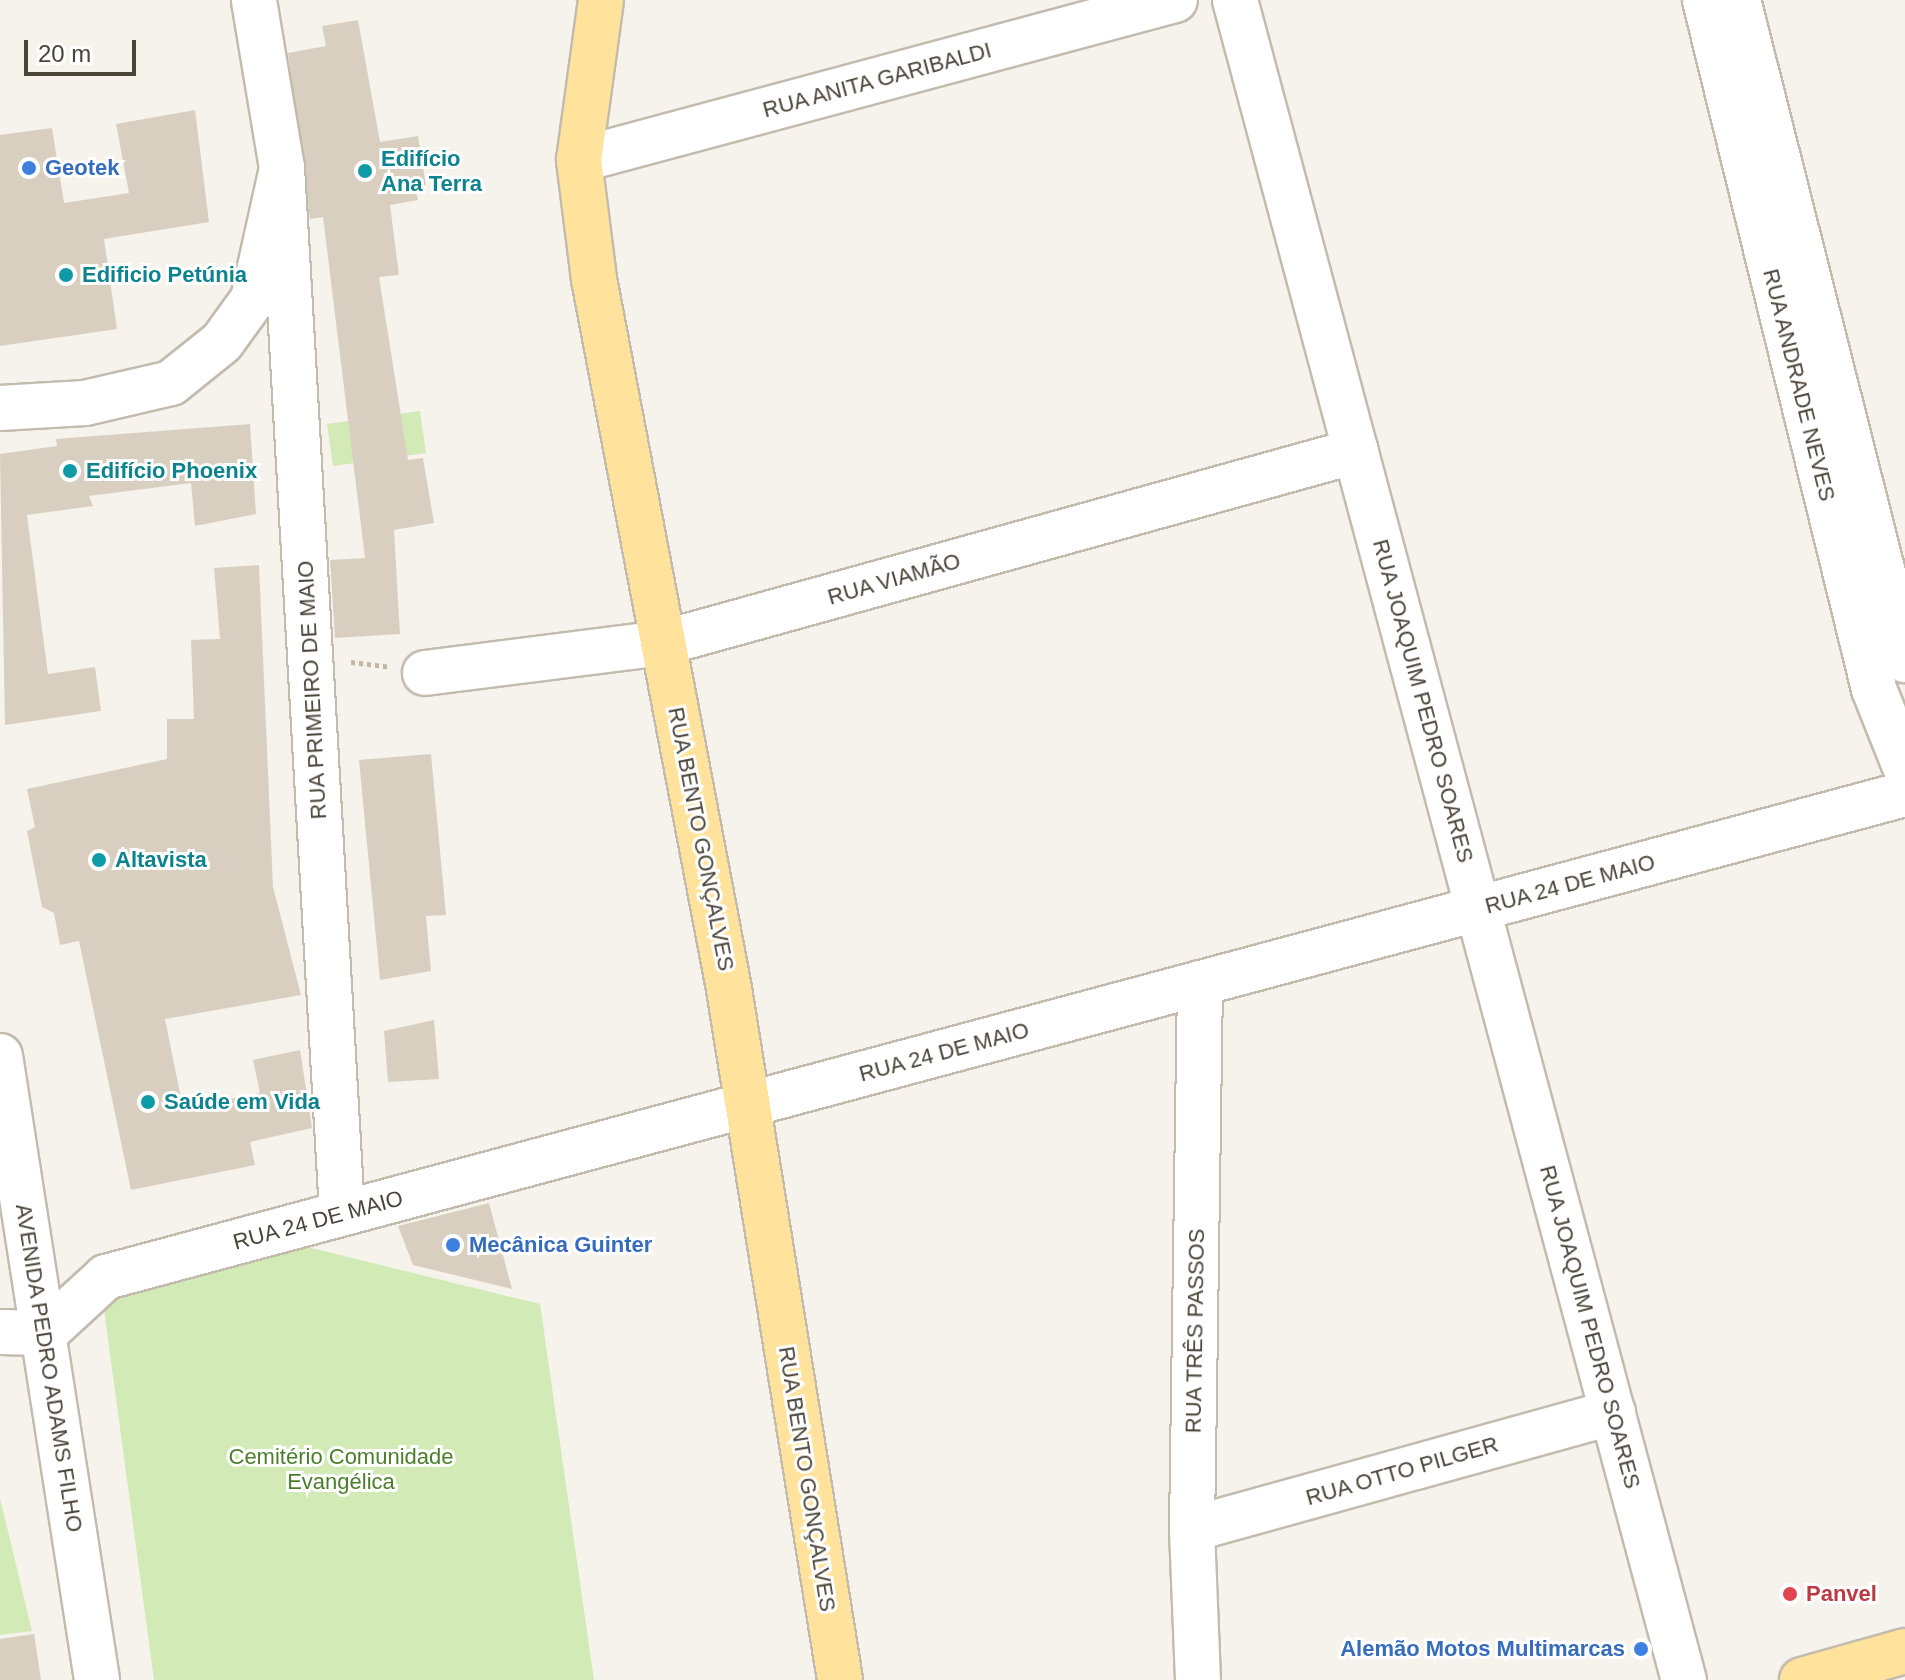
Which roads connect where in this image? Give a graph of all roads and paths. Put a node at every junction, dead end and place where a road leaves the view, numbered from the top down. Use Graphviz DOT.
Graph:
graph roads {
  1 [pos="254,0"];
  2 [pos="601,0"];
  3 [pos="1175,0"];
  4 [pos="1235,0"];
  5 [pos="1705,0"];
  6 [pos="1738,0"];
  7 [pos="579,160"];
  8 [pos="282,168"];
  9 [pos="0,408"];
  10 [pos="1356,451"];
  11 [pos="663,643"];
  12 [pos="310,655"];
  13 [pos="1905,660"];
  14 [pos="425,673"];
  15 [pos="1905,767"];
  16 [pos="1905,794"];
  17 [pos="1478,908"];
  18 [pos="1200,983"];
  19 [pos="0,1056"];
  20 [pos="747,1105"];
  21 [pos="342,1213"];
  22 [pos="0,1332"];
  23 [pos="45,1333"];
  24 [pos="1613,1412"];
  25 [pos="1192,1529"];
  26 [pos="1905,1651"];
  27 [pos="97,1680"];
  28 [pos="840,1680"];
  29 [pos="1198,1680"];
  30 [pos="1684,1680"];
  31 [pos="1802,1680"];
  1 -- 8 [label="street, RUA PRIMEIRO DE MAIO"];
  2 -- 7 [label="main road, RUA BENTO GONÇALVES"];
  3 -- 7 [label="street, RUA ANITA GARIBALDI"];
  4 -- 10 [label="street, RUA JOAQUIM PEDRO SOARES"];
  5 -- 15 [label="street, RUA ANDRADE NEVES"];
  6 -- 13 [label="street, RUA ANDRADE NEVES"];
  7 -- 11 [label="main road, RUA BENTO GONÇALVES"];
  8 -- 9 [label="street, RUA PRIMEIRO DE MAIO"];
  8 -- 12 [label="street, RUA PRIMEIRO DE MAIO"];
  10 -- 11 [label="street, RUA VIAMÃO"];
  10 -- 17 [label="street, RUA JOAQUIM PEDRO SOARES"];
  11 -- 14 [label="street, RUA VIAMÃO"];
  11 -- 20 [label="main road, RUA BENTO GONÇALVES"];
  12 -- 14 [label="path"];
  12 -- 21 [label="street, RUA PRIMEIRO DE MAIO"];
  16 -- 17 [label="street, RUA 24 DE MAIO"];
  17 -- 18 [label="street, RUA 24 DE MAIO"];
  17 -- 24 [label="street, RUA JOAQUIM PEDRO SOARES"];
  18 -- 20 [label="street, RUA 24 DE MAIO"];
  18 -- 25 [label="street, RUA TRÊS PASSOS"];
  19 -- 23 [label="street, AVENIDA PEDRO ADAMS FILHO"];
  20 -- 21 [label="street, RUA 24 DE MAIO"];
  20 -- 28 [label="main road, RUA BENTO GONÇALVES"];
  21 -- 23 [label="street, RUA 24 DE MAIO"];
  22 -- 23 [label="street"];
  23 -- 27 [label="street, AVENIDA PEDRO ADAMS FILHO"];
  24 -- 25 [label="street, RUA OTTO PILGER"];
  24 -- 30 [label="street, RUA JOAQUIM PEDRO SOARES"];
  25 -- 29 [label="street, RUA TRÊS PASSOS"];
  26 -- 31 [label="main road"];
}
